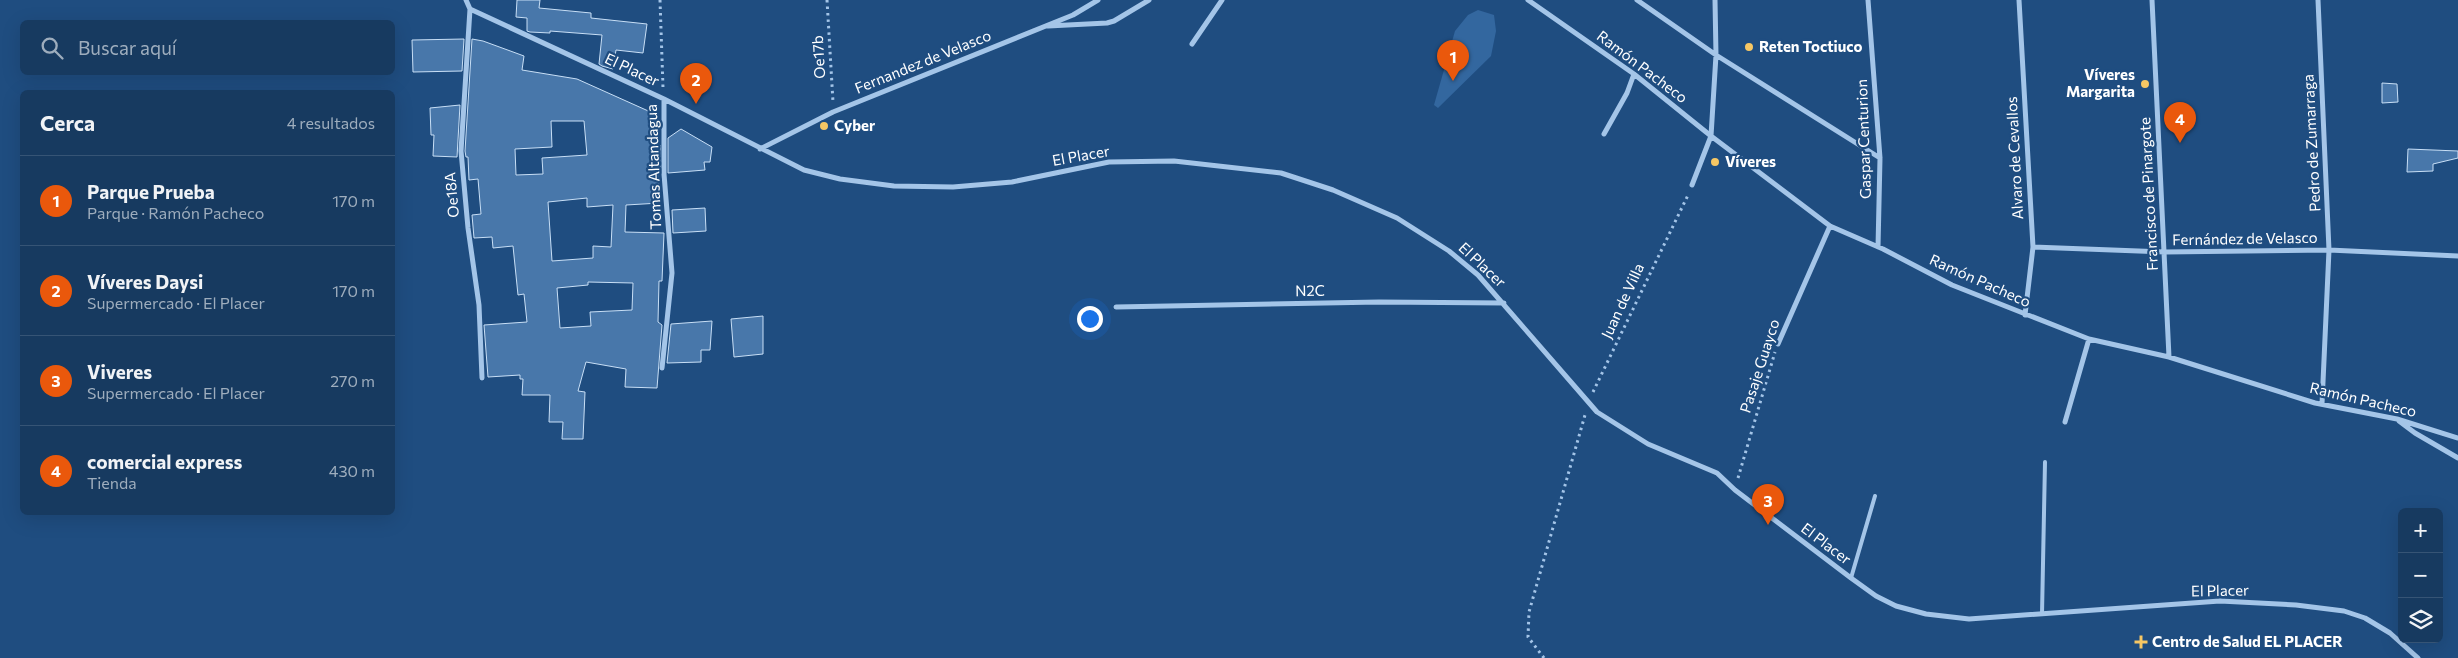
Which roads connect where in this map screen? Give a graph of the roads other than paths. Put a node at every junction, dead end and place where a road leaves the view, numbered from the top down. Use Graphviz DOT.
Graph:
graph roads {
  1 [pos="466,0"];
  2 [pos="1098,0"];
  3 [pos="1149,0"];
  4 [pos="1222,0"];
  5 [pos="1528,0"];
  6 [pos="1637,0"];
  7 [pos="1715,0"];
  8 [pos="1868,0"];
  9 [pos="2019,0"];
  10 [pos="2152,0"];
  11 [pos="2318,0"];
  12 [pos="470,9"];
  13 [pos="1043,26"];
  14 [pos="1192,44"];
  15 [pos="1716,56"];
  16 [pos="1634,74"];
  17 [pos="664,99"];
  18 [pos="1604,134"];
  19 [pos="1711,136"];
  20 [pos="760,149"];
  21 [pos="1880,158"];
  22 [pos="1692,185"];
  23 [pos="1830,226"];
  24 [pos="1878,247"];
  25 [pos="2032,247"];
  26 [pos="2330,250"];
  27 [pos="2165,252"];
  28 [pos="2458,256"];
  29 [pos="1504,303"];
  30 [pos="1116,308"];
  31 [pos="2025,315"];
  32 [pos="2089,339"];
  33 [pos="1778,344"];
  34 [pos="2170,357"];
  35 [pos="662,368"];
  36 [pos="482,378"];
  37 [pos="2322,404"];
  38 [pos="2397,419"];
  39 [pos="2065,422"];
  40 [pos="2458,438"];
  41 [pos="2458,458"];
  42 [pos="2044,462"];
  43 [pos="1875,496"];
  44 [pos="1851,578"];
  45 [pos="2042,614"];
  46 [pos="2418,658"];
  1 -- 12 [label="street"];
  2 -- 13 [label="street, Fernandez de Velasco"];
  3 -- 13 [label="street"];
  4 -- 14 [label="street"];
  5 -- 16 [label="street, Ramón Pacheco"];
  6 -- 15 [label="street"];
  7 -- 15 [label="street"];
  8 -- 21 [label="street, Gaspar Centurion"];
  9 -- 25 [label="street, Alvaro de Cevallos"];
  10 -- 27 [label="street, Francisco de Pinargote"];
  11 -- 26 [label="street, Pedro de Zumarraga"];
  12 -- 17 [label="street, El Placer"];
  12 -- 36 [label="street, Oe18A"];
  13 -- 20 [label="street, Fernandez de Velasco"];
  15 -- 19 [label="street"];
  15 -- 21 [label="street"];
  16 -- 18 [label="street"];
  16 -- 19 [label="street, Ramón Pacheco"];
  17 -- 20 [label="street, El Placer"];
  17 -- 35 [label="street, Tomas Altandagua"];
  19 -- 22 [label="street"];
  19 -- 23 [label="street, Ramón Pacheco"];
  20 -- 29 [label="street, El Placer"];
  21 -- 24 [label="street, Gaspar Centurion"];
  23 -- 24 [label="street, Ramón Pacheco"];
  23 -- 33 [label="street, Pasaje Guayco"];
  24 -- 31 [label="street, Ramón Pacheco"];
  25 -- 27 [label="street, Fernández de Velasco"];
  25 -- 31 [label="street, Alvaro de Cevallos"];
  26 -- 27 [label="street, Fernández de Velasco"];
  26 -- 28 [label="street, Fernández de Velasco"];
  26 -- 37 [label="street, Pedro de Zumarraga"];
  27 -- 34 [label="street, Francisco de Pinargote"];
  29 -- 30 [label="street, N2C"];
  29 -- 44 [label="street, El Placer"];
  31 -- 32 [label="street, Ramón Pacheco"];
  32 -- 34 [label="street, Ramón Pacheco"];
  32 -- 39 [label="street"];
  34 -- 37 [label="street, Ramón Pacheco"];
  37 -- 38 [label="street, Ramón Pacheco"];
  38 -- 40 [label="street, Ramón Pacheco"];
  38 -- 41 [label="street"];
  42 -- 45 [label="lane"];
  43 -- 44 [label="lane"];
  44 -- 45 [label="street, El Placer"];
  45 -- 46 [label="street, El Placer"];
}
